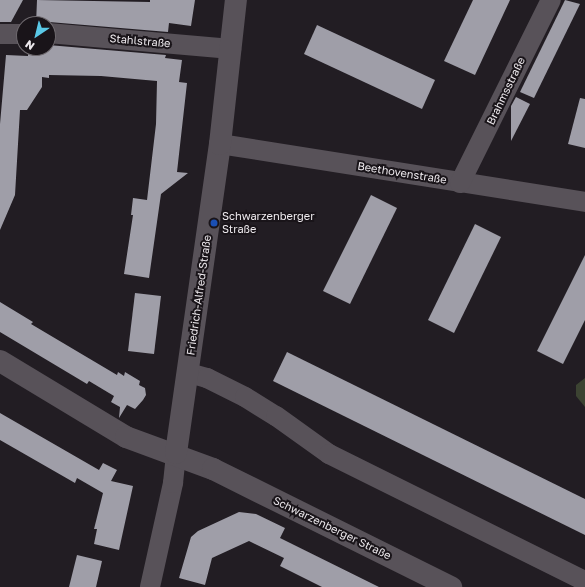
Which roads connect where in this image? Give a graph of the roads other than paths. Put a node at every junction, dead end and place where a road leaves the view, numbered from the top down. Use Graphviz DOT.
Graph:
graph roads {
  1 [pos="236,0"];
  2 [pos="551,0"];
  3 [pos="0,34"];
  4 [pos="16,34"];
  5 [pos="56,35"];
  6 [pos="231,48"];
  7 [pos="220,144"];
  8 [pos="460,183"];
  9 [pos="585,202"];
  10 [pos="0,362"];
  11 [pos="189,373"];
  12 [pos="176,453"];
  13 [pos="585,581"];
  14 [pos="150,587"];
  15 [pos="451,587"];
  1 -- 6 [label="main road, Friedrich-Alfred-Straße"];
  2 -- 8 [label="street, Brahmsstraße"];
  3 -- 4 [label="street"];
  5 -- 6 [label="street, Stahlstraße"];
  6 -- 7 [label="main road, Friedrich-Alfred-Straße"];
  7 -- 8 [label="street, Beethovenstraße"];
  7 -- 11 [label="main road, Friedrich-Alfred-Straße"];
  8 -- 9 [label="street, Beethovenstraße"];
  10 -- 12 [label="main road, Schwarzenberger Straße"];
  11 -- 12 [label="main road, Friedrich-Alfred-Straße"];
  11 -- 13 [label="street"];
  12 -- 14 [label="street, Friedrich-Alfred-Straße"];
  12 -- 15 [label="main road, Schwarzenberger Straße"];
}
